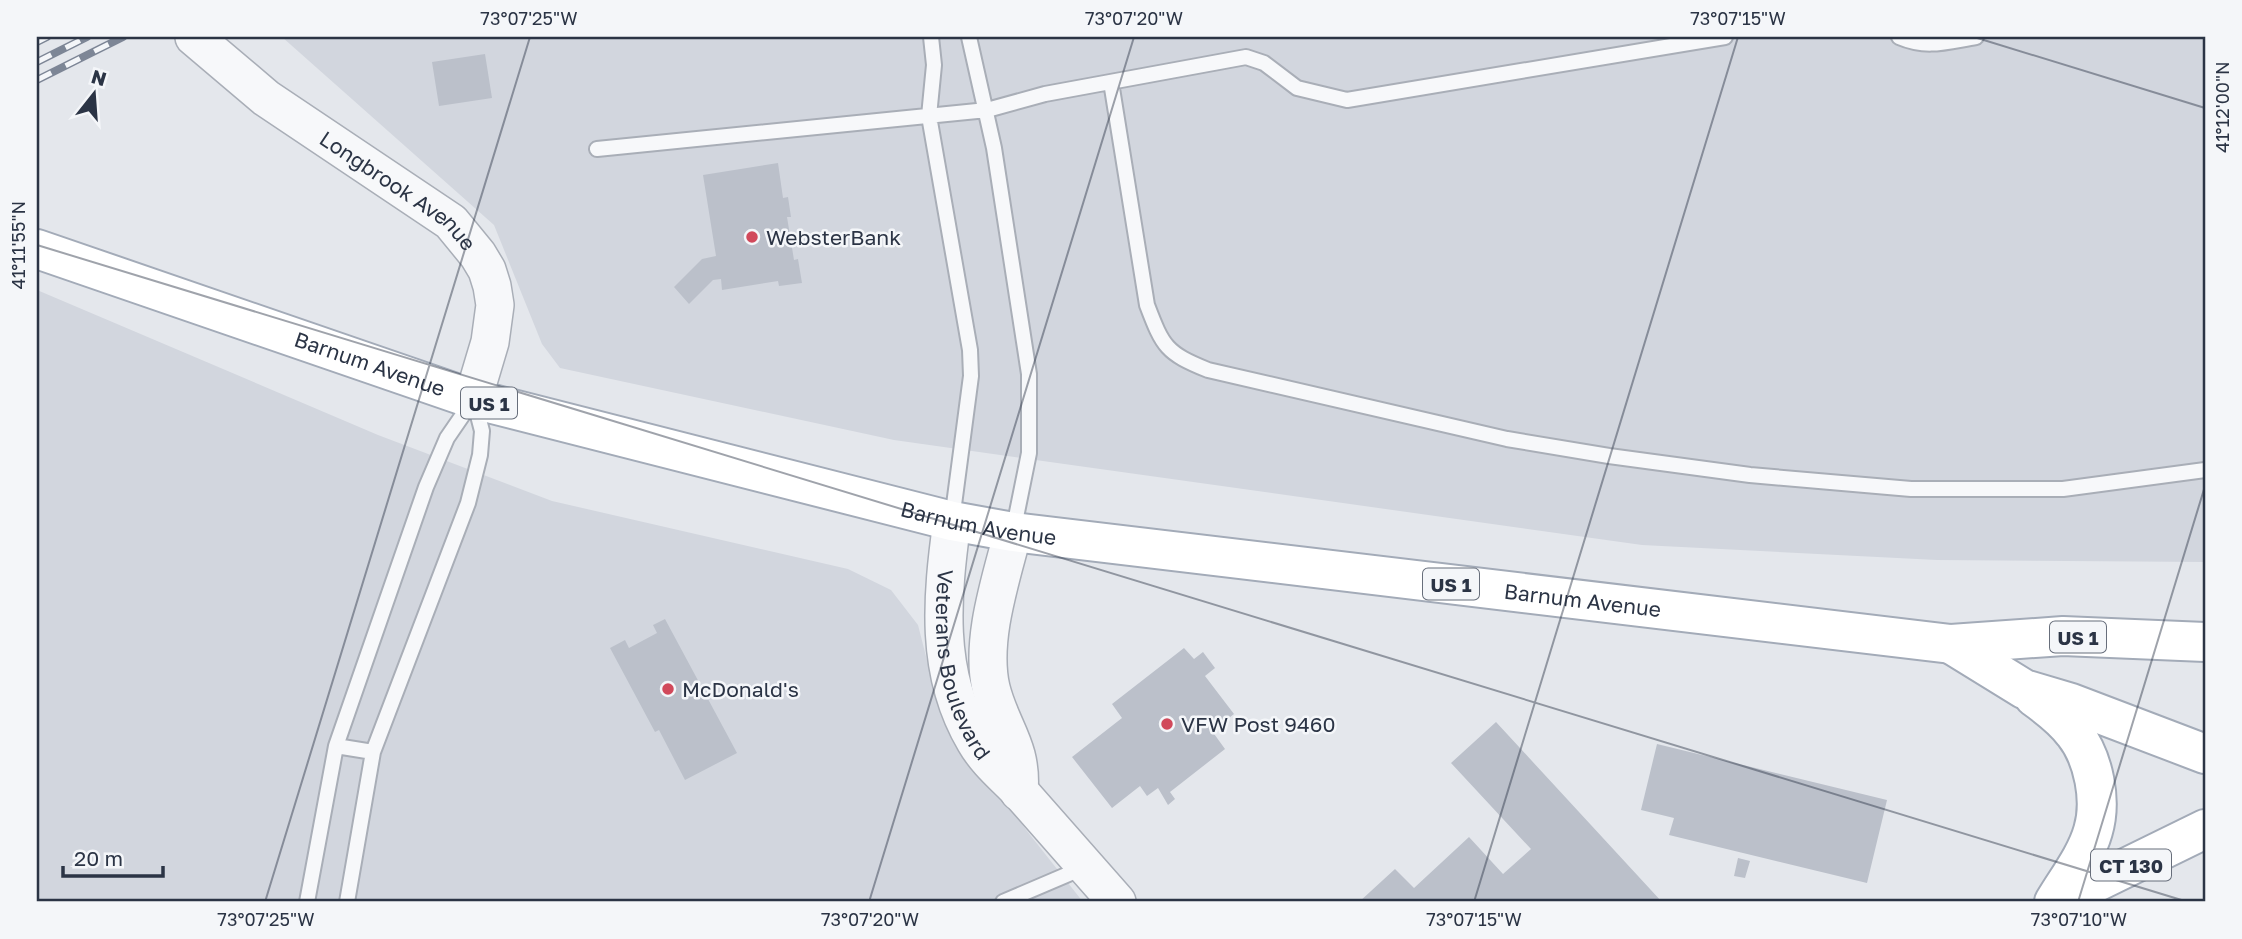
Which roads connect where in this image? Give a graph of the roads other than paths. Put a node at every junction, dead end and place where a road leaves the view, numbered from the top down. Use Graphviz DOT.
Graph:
graph roads {
  1 [pos="194,37"];
  2 [pos="930,37"];
  3 [pos="969,37"];
  4 [pos="1724,37"];
  5 [pos="1899,37"];
  6 [pos="1976,37"];
  7 [pos="1111,82"];
  8 [pos="987,110"];
  9 [pos="929,116"];
  10 [pos="597,149"];
  11 [pos="37,249"];
  12 [pos="473,399"];
  13 [pos="2205,470"];
  14 [pos="952,521"];
  15 [pos="1013,532"];
  16 [pos="2205,642"];
  17 [pos="1951,644"];
  18 [pos="2024,689"];
  19 [pos="336,746"];
  20 [pos="373,752"];
  21 [pos="2205,754"];
  22 [pos="1019,792"];
  23 [pos="2205,829"];
  24 [pos="1086,867"];
  25 [pos="1025,898"];
  26 [pos="307,902"];
  27 [pos="347,902"];
  28 [pos="1003,902"];
  29 [pos="1117,902"];
  30 [pos="2055,902"];
  1 -- 12 [label="street, Longbrook Avenue"];
  2 -- 9 [label="lane"];
  3 -- 8 [label="lane"];
  4 -- 7 [label="lane"];
  5 -- 6 [label="lane"];
  7 -- 8 [label="lane"];
  7 -- 13 [label="lane"];
  8 -- 9 [label="lane"];
  8 -- 15 [label="lane"];
  9 -- 10 [label="lane"];
  9 -- 14 [label="lane"];
  11 -- 12 [label="main road, Barnum Avenue / US 1"];
  12 -- 14 [label="main road, Barnum Avenue / US 1"];
  12 -- 19 [label="lane"];
  12 -- 20 [label="lane"];
  14 -- 15 [label="main road, Barnum Avenue / US 1"];
  14 -- 22 [label="street, Veterans Boulevard"];
  15 -- 17 [label="main road, Barnum Avenue / US 1"];
  15 -- 22 [label="street, Veterans Boulevard"];
  16 -- 17 [label="main road, Barnum Avenue / US 1"];
  17 -- 18 [label="main road, Barnum Avenue / US 1"];
  18 -- 21 [label="main road, Barnum Avenue / US 1"];
  18 -- 30 [label="main road"];
  19 -- 20 [label="lane"];
  19 -- 26 [label="lane"];
  20 -- 27 [label="lane"];
  22 -- 24 [label="street, Veterans Boulevard"];
  23 -- 30 [label="main road, CT 130"];
  24 -- 25 [label="lane"];
  24 -- 29 [label="street, Veterans Boulevard"];
  25 -- 28 [label="lane"];
}
